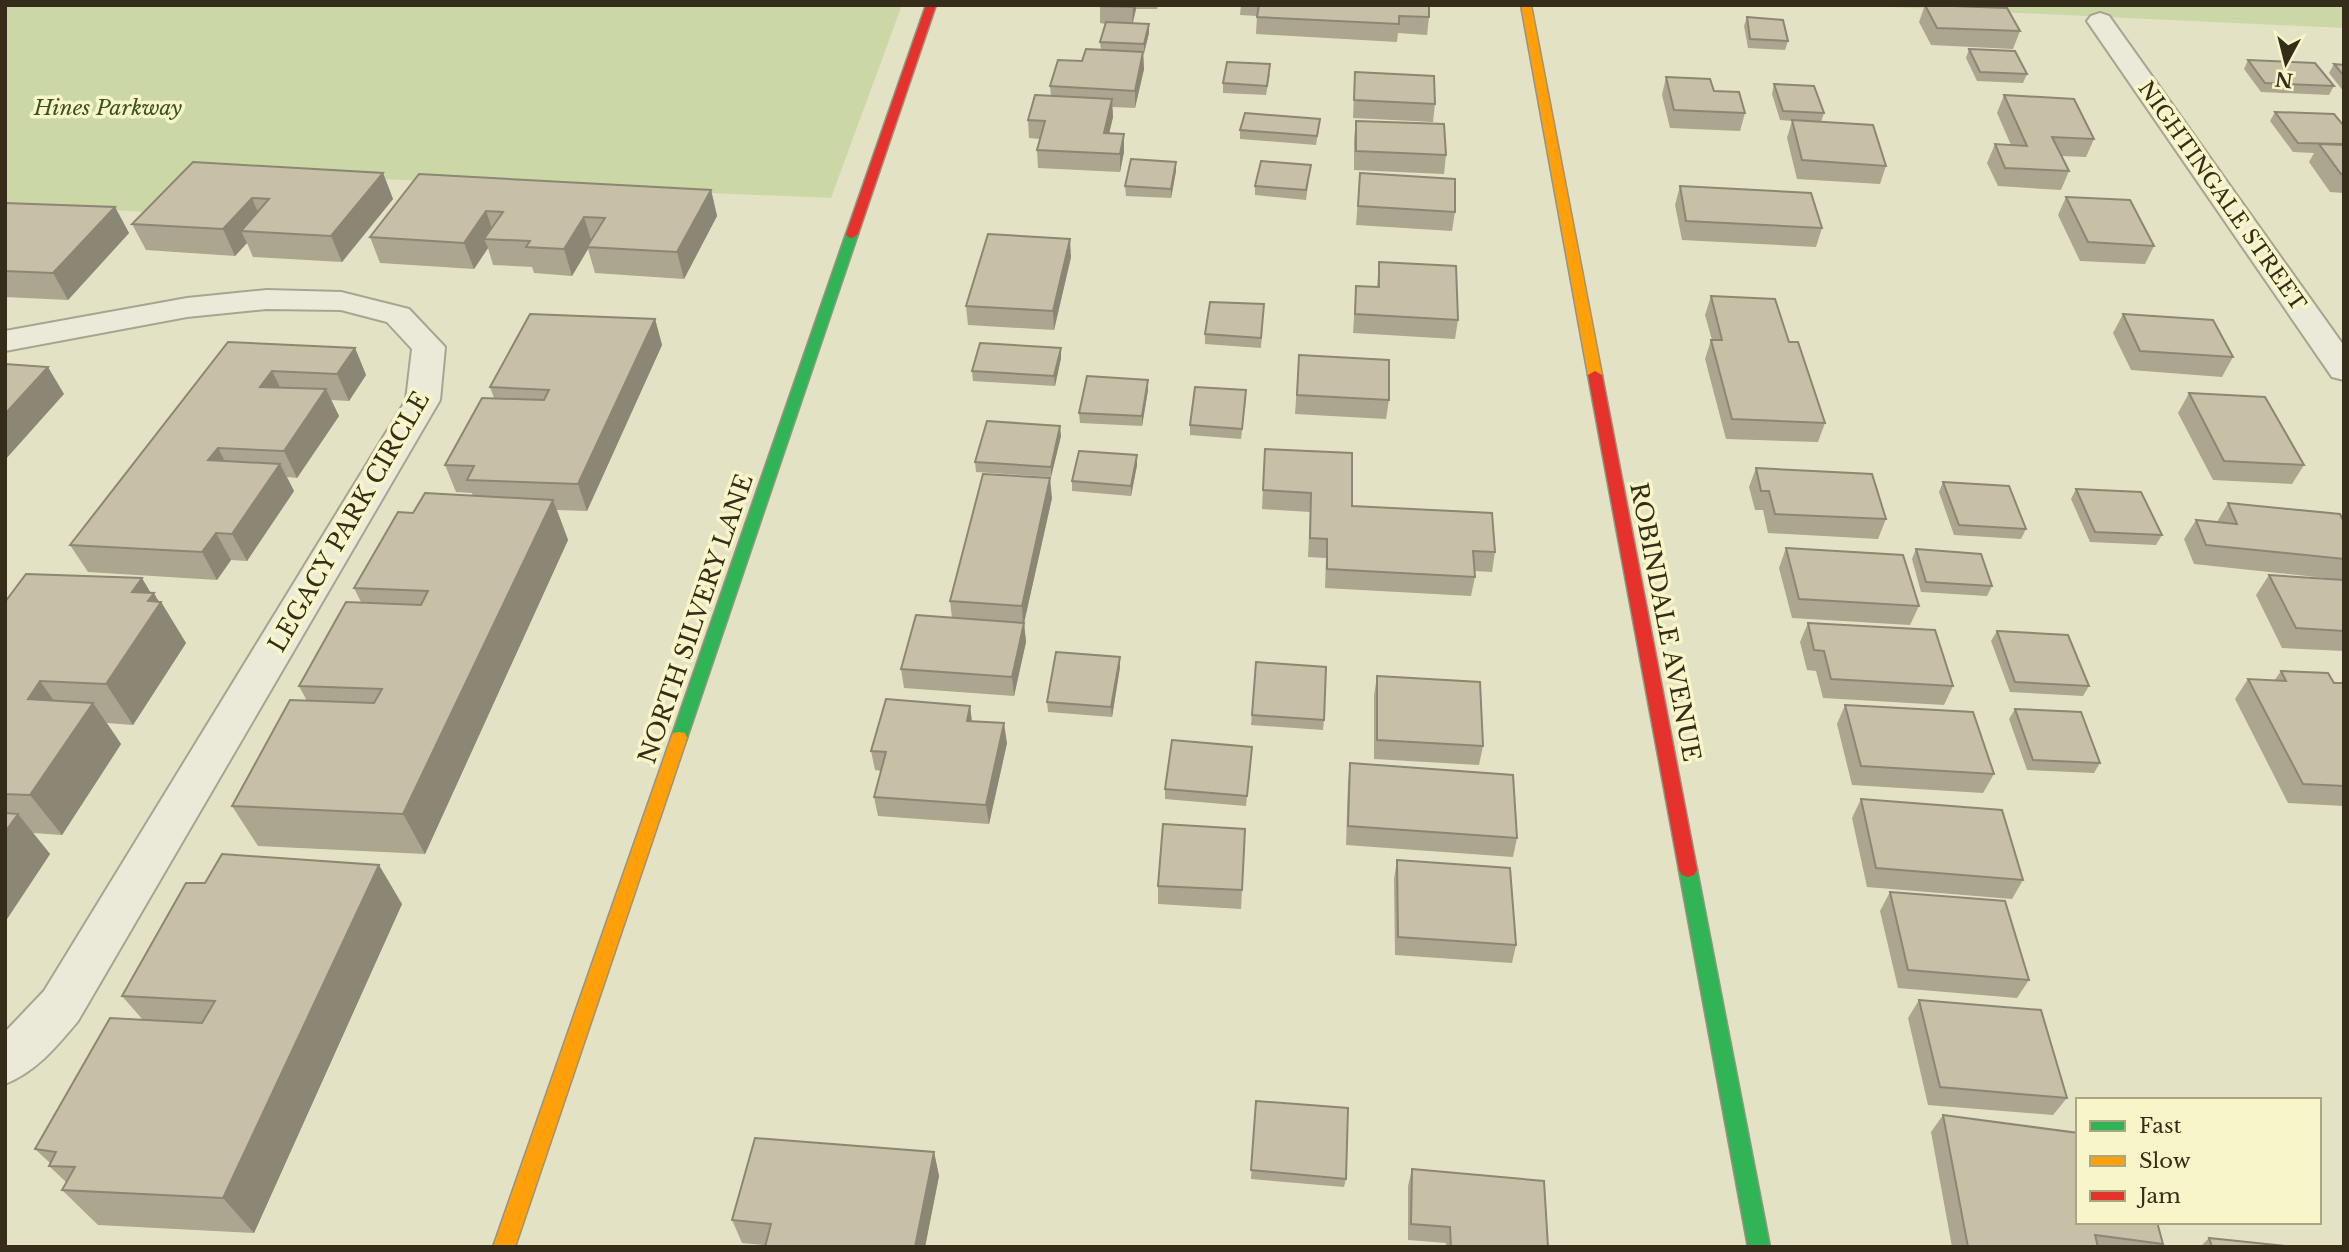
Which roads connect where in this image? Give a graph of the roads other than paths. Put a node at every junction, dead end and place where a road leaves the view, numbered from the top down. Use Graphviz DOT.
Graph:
graph roads {
  1 [pos="931,5"];
  2 [pos="1526,5"];
  3 [pos="2100,21"];
  4 [pos="5,341"];
  5 [pos="2344,370"];
  6 [pos="5,1062"];
  7 [pos="503,1247"];
  8 [pos="1759,1247"];
  1 -- 7 [label="street, NORTH SILVERY LANE"];
  2 -- 8 [label="street, ROBINDALE AVENUE"];
  3 -- 5 [label="street, NIGHTINGALE STREET"];
  4 -- 6 [label="street, LEGACY PARK CIRCLE"];
}
